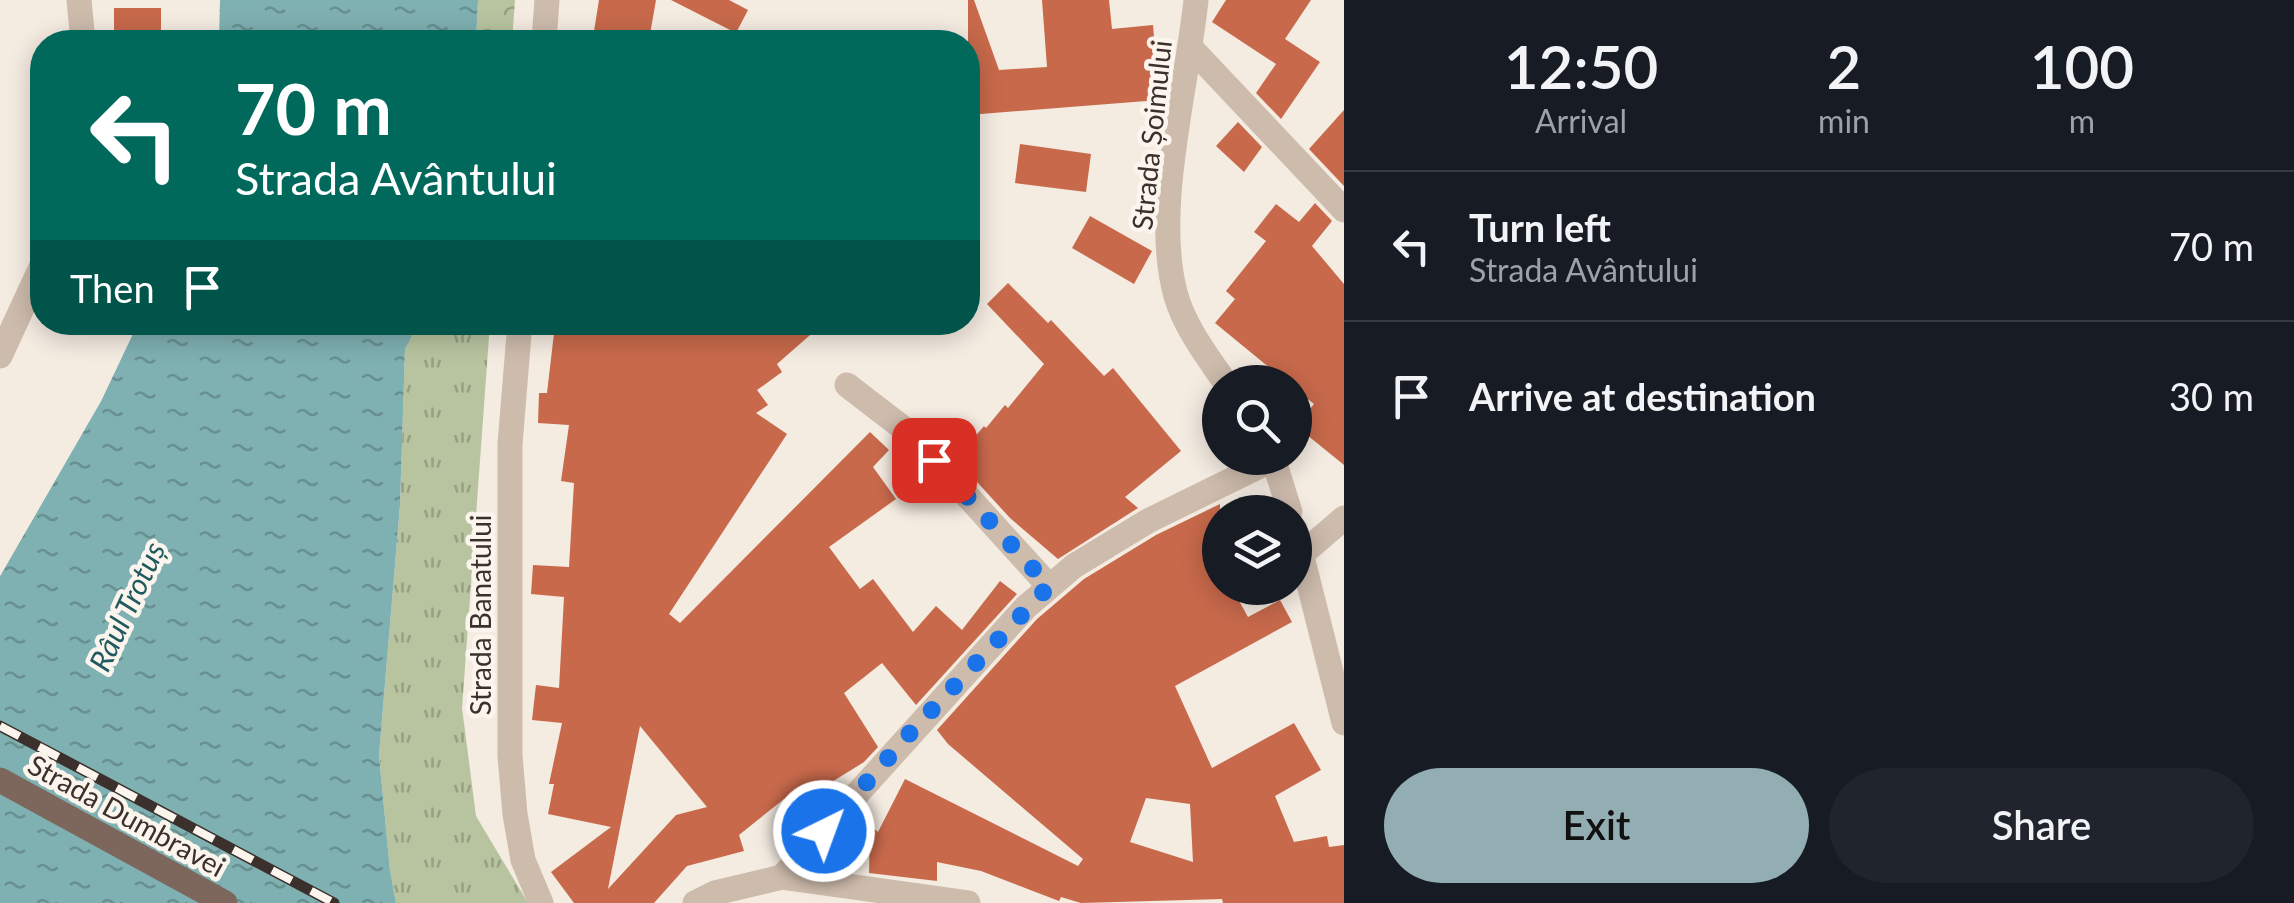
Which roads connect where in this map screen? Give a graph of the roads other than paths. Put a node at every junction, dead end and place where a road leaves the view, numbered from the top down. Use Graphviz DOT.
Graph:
graph roads {
  1 [pos="79,0"];
  2 [pos="547,0"];
  3 [pos="1196,0"];
  4 [pos="82,30"];
  5 [pos="545,30"];
  6 [pos="1191,48"];
  7 [pos="1344,210"];
  8 [pos="30,291"];
  9 [pos="519,335"];
  10 [pos="0,356"];
  11 [pos="1214,365"];
  12 [pos="846,384"];
  13 [pos="1240,475"];
  14 [pos="1344,518"];
  15 [pos="1312,535"];
  16 [pos="1049,586"];
  17 [pos="1312,594"];
  18 [pos="1344,723"];
  19 [pos="0,780"];
  20 [pos="782,877"];
  21 [pos="225,903"];
  22 [pos="541,903"];
  23 [pos="695,903"];
  24 [pos="968,903"];
  1 -- 4 [label="street"];
  2 -- 5 [label="street"];
  3 -- 6 [label="street, Strada Șoimului"];
  6 -- 7 [label="street"];
  6 -- 11 [label="street, Strada Șoimului"];
  8 -- 10 [label="street"];
  9 -- 22 [label="street, Strada Banatului"];
  12 -- 16 [label="street"];
  13 -- 16 [label="street"];
  14 -- 15 [label="street"];
  16 -- 20 [label="street"];
  17 -- 18 [label="street"];
  19 -- 21 [label="main road, Strada Dumbravei"];
  20 -- 23 [label="street"];
  20 -- 24 [label="street"];
}
